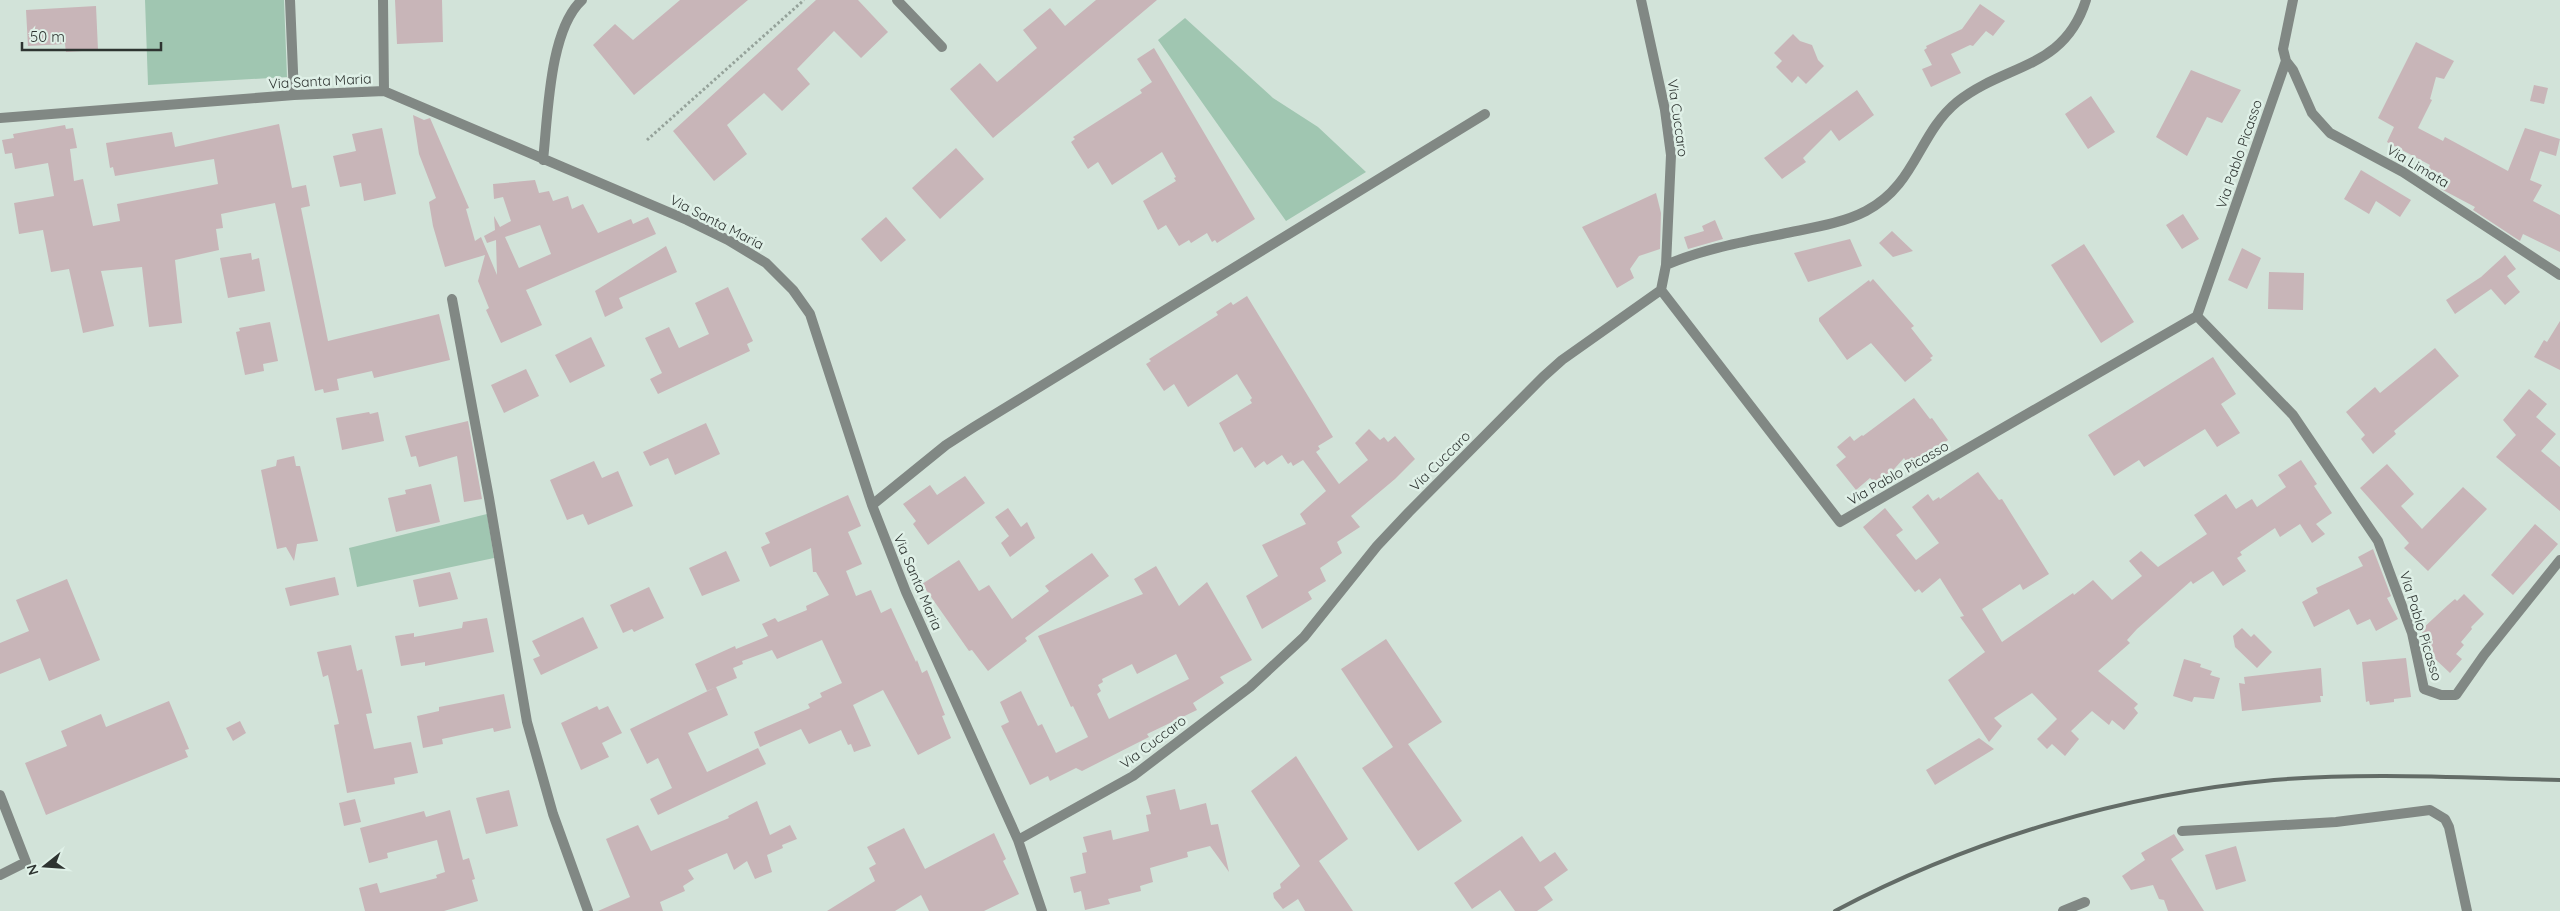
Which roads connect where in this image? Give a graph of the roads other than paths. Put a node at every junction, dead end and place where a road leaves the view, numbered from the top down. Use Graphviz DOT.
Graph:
graph roads {
  1 [pos="290,0"];
  2 [pos="383,0"];
  3 [pos="582,0"];
  4 [pos="897,0"];
  5 [pos="1641,0"];
  6 [pos="2086,0"];
  7 [pos="2294,0"];
  8 [pos="942,47"];
  9 [pos="2286,61"];
  10 [pos="384,91"];
  11 [pos="294,95"];
  12 [pos="1485,114"];
  13 [pos="0,118"];
  14 [pos="543,160"];
  15 [pos="1666,265"];
  16 [pos="2560,274"];
  17 [pos="1661,290"];
  18 [pos="452,298"];
  19 [pos="2197,316"];
  20 [pos="872,504"];
  21 [pos="2560,560"];
  22 [pos="0,795"];
  23 [pos="2182,831"];
  24 [pos="1018,840"];
  25 [pos="0,875"];
  26 [pos="2085,902"];
  27 [pos="588,911"];
  28 [pos="1042,911"];
  29 [pos="2064,911"];
  30 [pos="2467,911"];
  1 -- 11 [label="street"];
  2 -- 10 [label="street"];
  3 -- 14 [label="street"];
  4 -- 8 [label="street"];
  5 -- 15 [label="street, Via Cuccaro"];
  6 -- 15 [label="street"];
  7 -- 9 [label="street, Via Pablo Picasso"];
  9 -- 16 [label="street, Via Limata"];
  9 -- 19 [label="street, Via Pablo Picasso"];
  10 -- 11 [label="street, Via Santa Maria"];
  10 -- 14 [label="street, Via Santa Maria"];
  11 -- 13 [label="street, Via Santa Maria"];
  12 -- 20 [label="street"];
  14 -- 20 [label="street, Via Santa Maria"];
  15 -- 17 [label="street, Via Cuccaro"];
  17 -- 19 [label="street, Via Pablo Picasso"];
  17 -- 24 [label="street, Via Cuccaro"];
  18 -- 27 [label="street"];
  19 -- 21 [label="street, Via Pablo Picasso"];
  20 -- 24 [label="street, Via Santa Maria"];
  22 -- 25 [label="street"];
  23 -- 30 [label="street"];
  24 -- 28 [label="street, Via Santa Maria"];
  26 -- 29 [label="street"];
}
